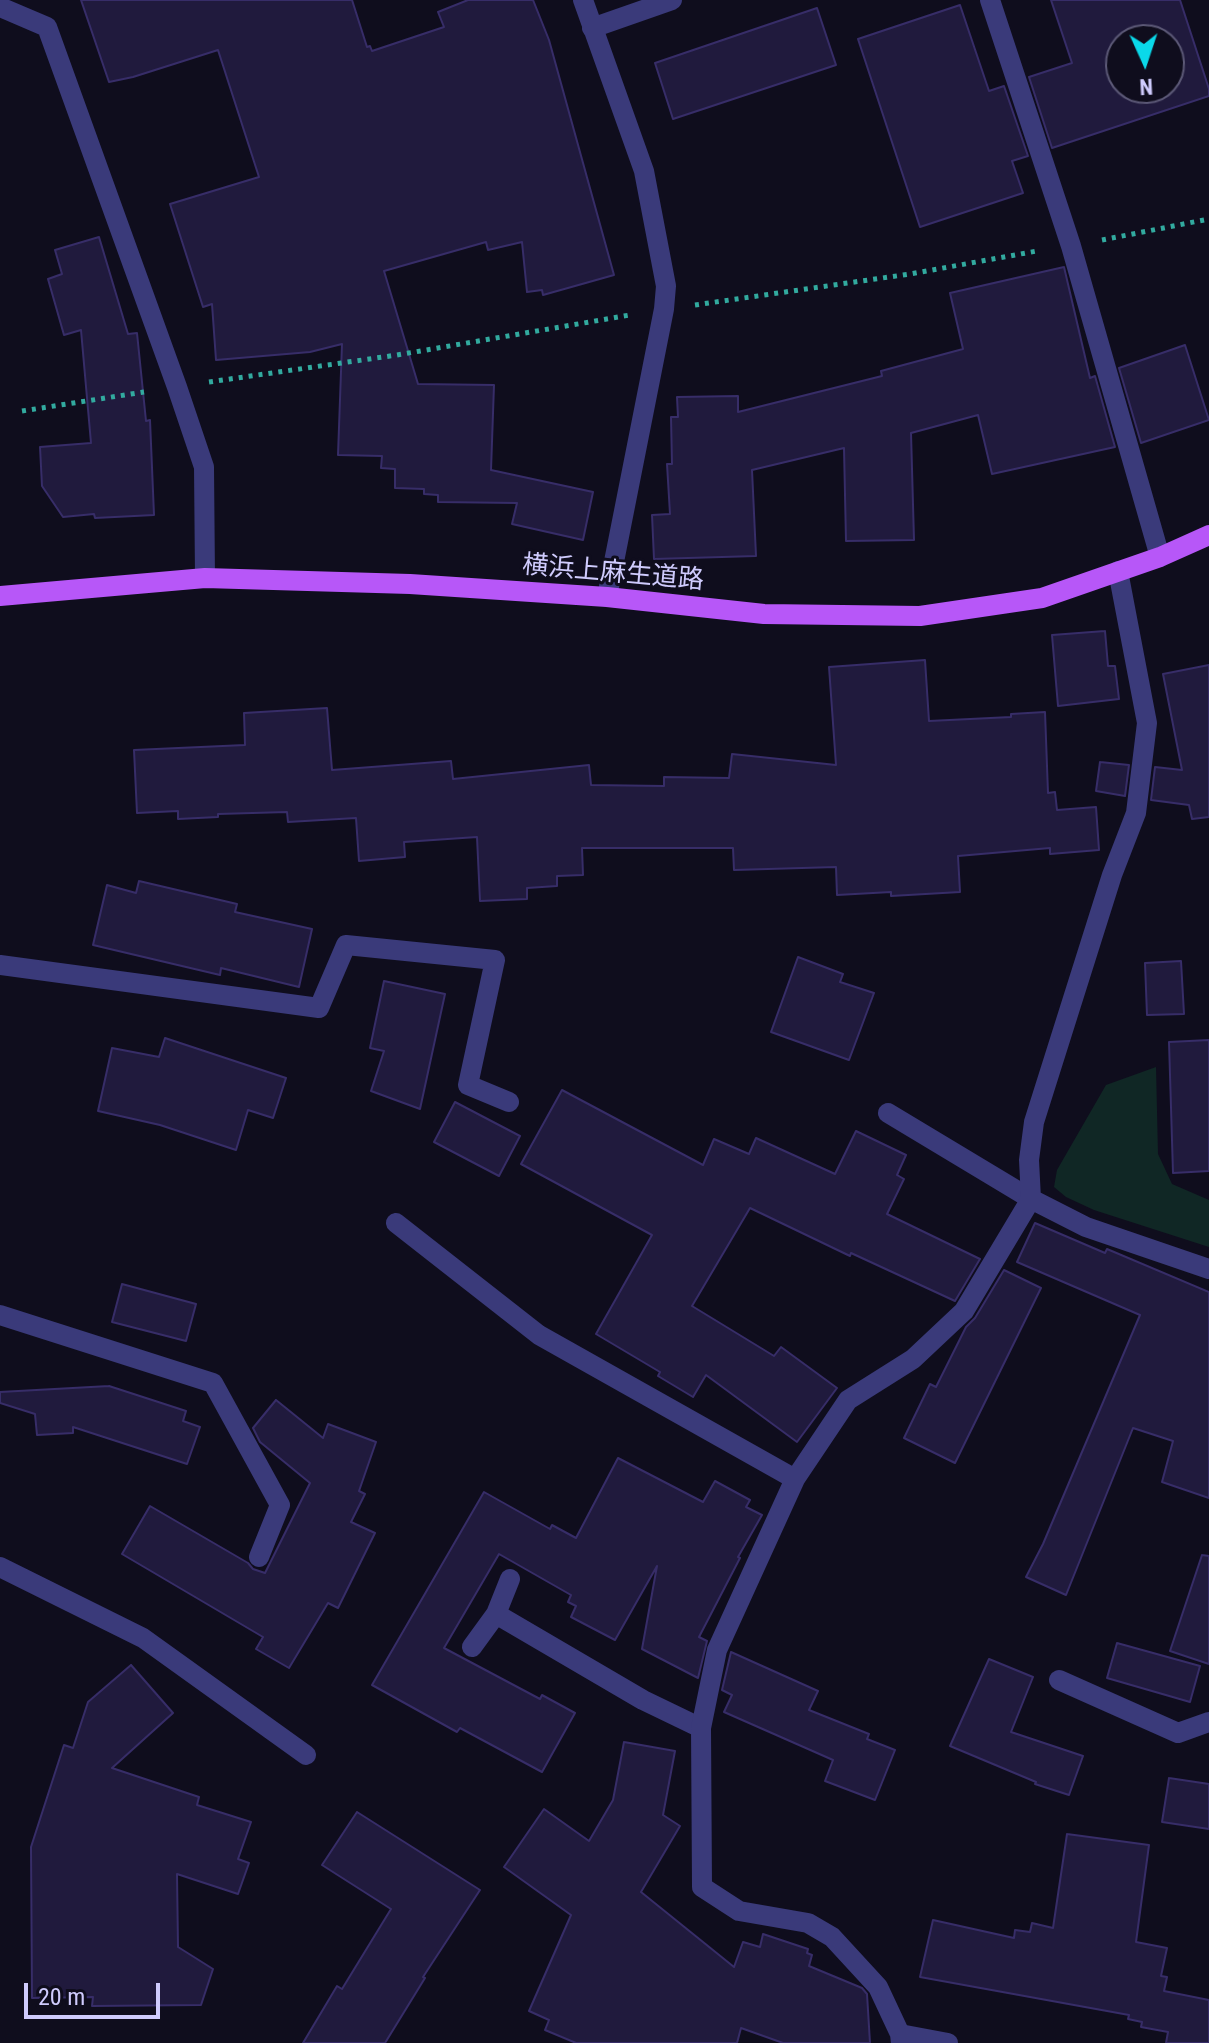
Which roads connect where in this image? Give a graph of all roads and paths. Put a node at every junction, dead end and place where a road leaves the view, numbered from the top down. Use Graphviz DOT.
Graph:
graph roads {
  1 [pos="583,0"];
  2 [pos="672,0"];
  3 [pos="990,0"];
  4 [pos="0,7"];
  5 [pos="592,28"];
  6 [pos="1209,219"];
  7 [pos="1071,246"];
  8 [pos="664,309"];
  9 [pos="177,387"];
  10 [pos="22,411"];
  11 [pos="1209,535"];
  12 [pos="1160,557"];
  13 [pos="1118,571"];
  14 [pos="205,578"];
  15 [pos="0,596"];
  16 [pos="607,597"];
  17 [pos="0,965"];
  18 [pos="509,1102"];
  19 [pos="888,1113"];
  20 [pos="1031,1199"];
  21 [pos="396,1223"];
  22 [pos="1209,1269"];
  23 [pos="0,1315"];
  24 [pos="795,1479"];
  25 [pos="259,1557"];
  26 [pos="0,1567"];
  27 [pos="510,1579"];
  28 [pos="496,1614"];
  29 [pos="472,1647"];
  30 [pos="1059,1680"];
  31 [pos="1209,1722"];
  32 [pos="701,1728"];
  33 [pos="306,1755"];
  34 [pos="900,2039"];
  35 [pos="948,2043"];
  1 -- 5 [label="street"];
  2 -- 5 [label="street"];
  3 -- 7 [label="street"];
  4 -- 9 [label="street"];
  5 -- 8 [label="street"];
  6 -- 7 [label="path"];
  7 -- 8 [label="path"];
  7 -- 12 [label="street"];
  8 -- 9 [label="path"];
  8 -- 16 [label="street"];
  9 -- 10 [label="path"];
  9 -- 14 [label="street"];
  11 -- 12 [label="main road, 横浜上麻生道路"];
  12 -- 13 [label="main road, 横浜上麻生道路"];
  13 -- 16 [label="main road, 横浜上麻生道路"];
  13 -- 20 [label="street"];
  14 -- 15 [label="main road, 横浜上麻生道路"];
  14 -- 16 [label="main road, 横浜上麻生道路"];
  17 -- 18 [label="street"];
  19 -- 20 [label="street"];
  20 -- 22 [label="street"];
  20 -- 24 [label="street"];
  21 -- 24 [label="street"];
  23 -- 25 [label="street"];
  24 -- 32 [label="street"];
  26 -- 33 [label="street"];
  27 -- 28 [label="street"];
  28 -- 29 [label="street"];
  28 -- 32 [label="street"];
  30 -- 31 [label="street"];
  32 -- 34 [label="street"];
  34 -- 35 [label="street"];
}
